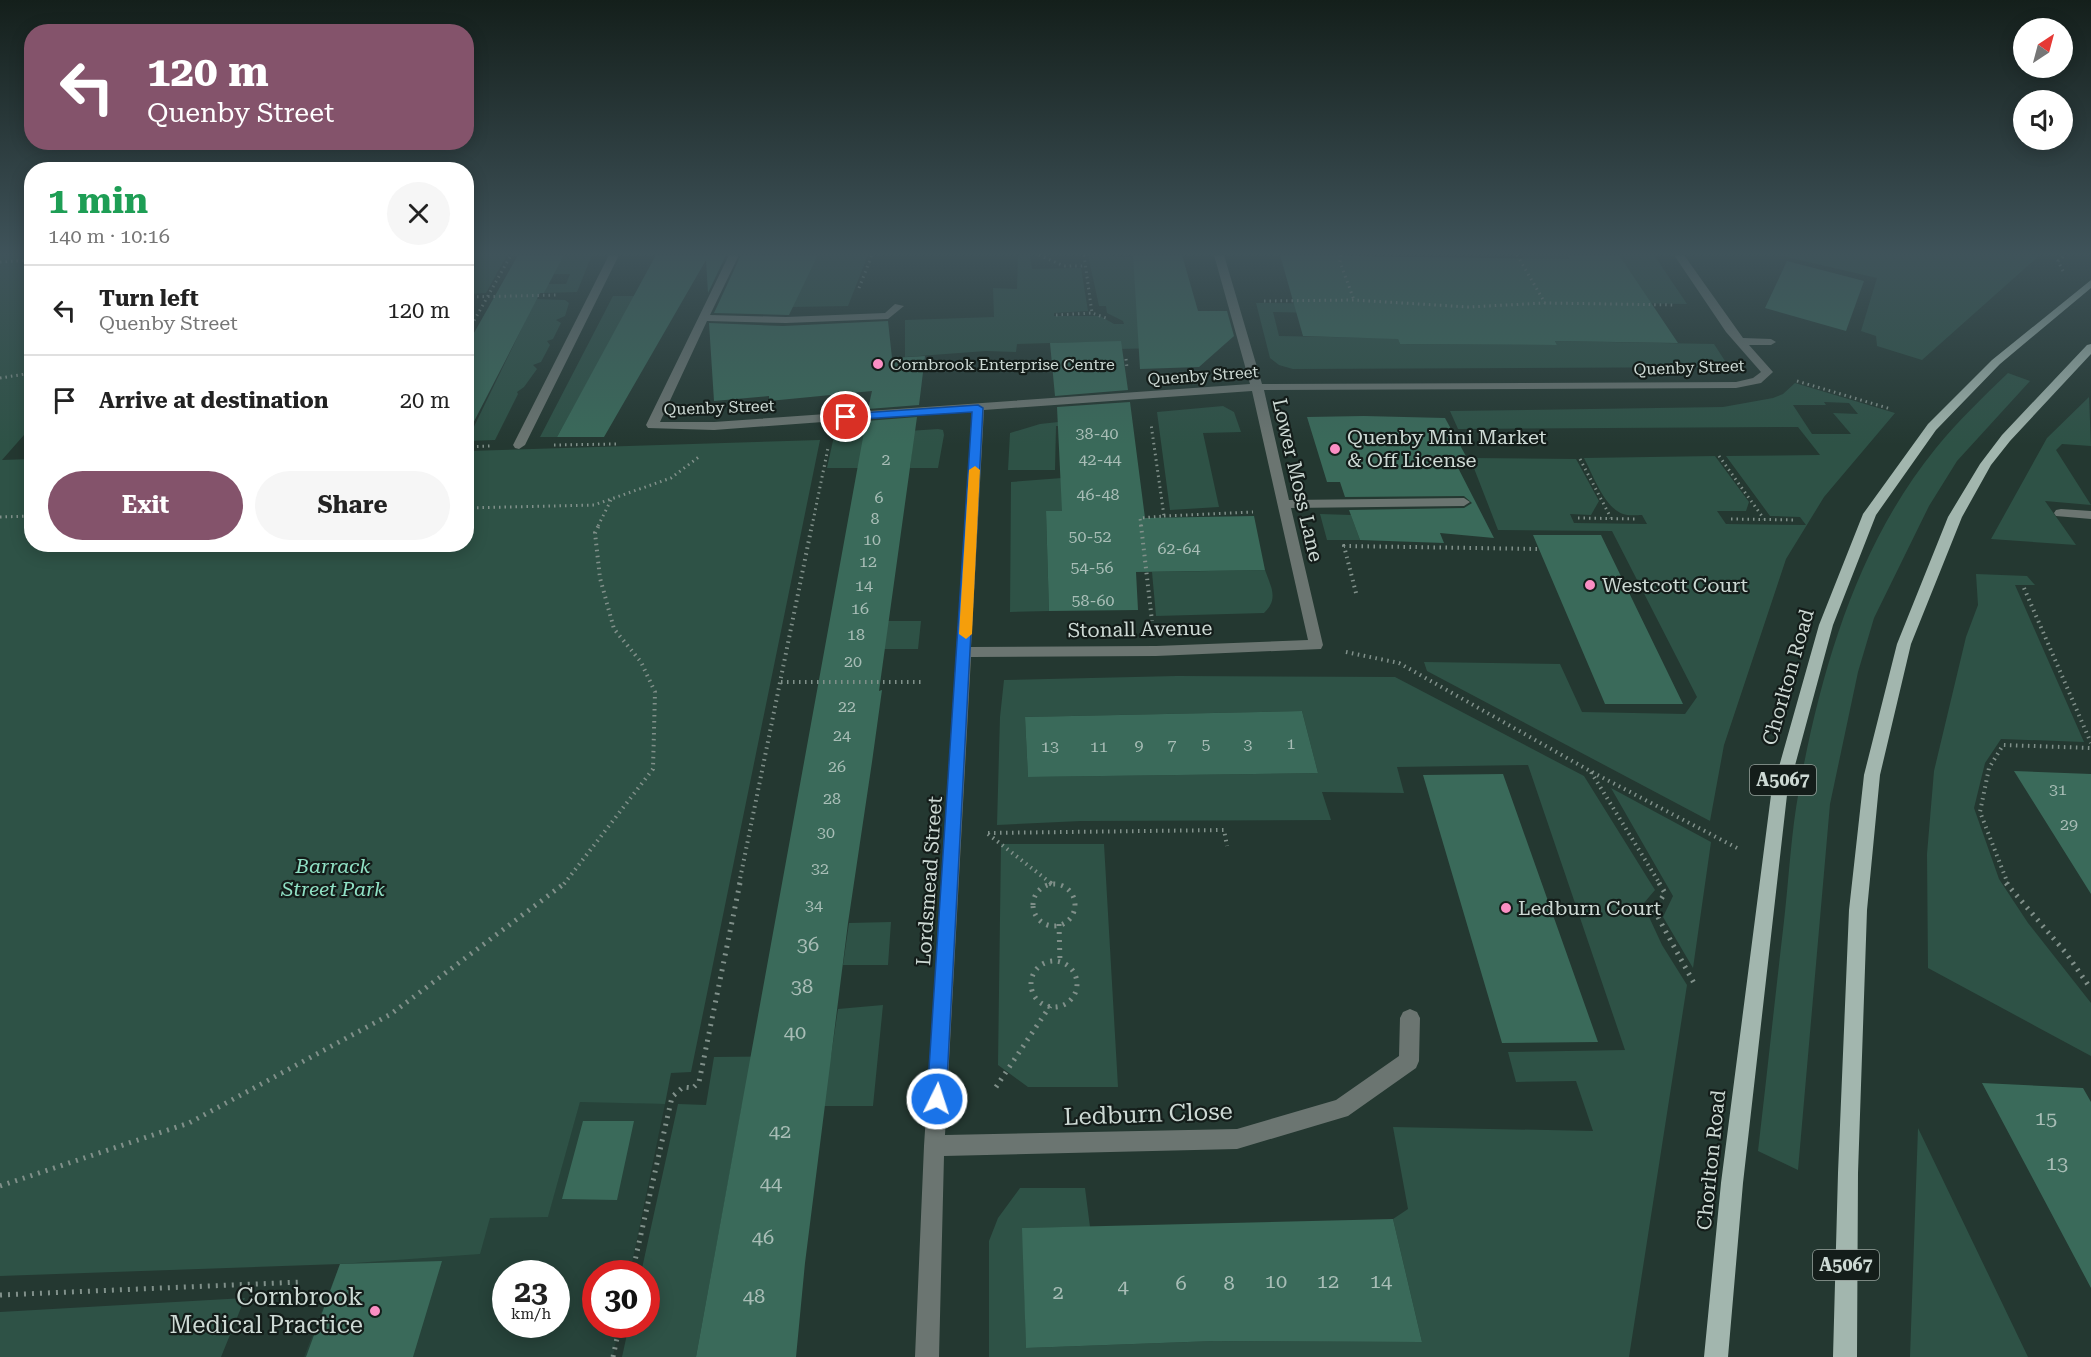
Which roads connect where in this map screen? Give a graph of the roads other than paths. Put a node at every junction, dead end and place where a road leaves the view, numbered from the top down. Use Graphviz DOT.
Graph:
graph roads {
  1 [pos="582,318"];
  2 [pos="704,318"];
  3 [pos="717,318"];
  4 [pos="829,318"];
  5 [pos="1237,318"];
  6 [pos="1724,318"];
  7 [pos="2049,318"];
  8 [pos="1740,341"];
  9 [pos="1771,342"];
  10 [pos="2091,347"];
  11 [pos="1257,387"];
  12 [pos="978,408"];
  13 [pos="519,445"];
  14 [pos="1464,502"];
  15 [pos="1285,504"];
  16 [pos="2061,513"];
  17 [pos="2091,515"];
  18 [pos="1316,645"];
  19 [pos="965,652"];
  20 [pos="1410,1018"];
  21 [pos="934,1146"];
  22 [pos="927,1357"];
  23 [pos="1716,1357"];
  24 [pos="1845,1357"];
  1 -- 13 [label="street"];
  2 -- 12 [label="street, Quenby Street"];
  3 -- 4 [label="street"];
  5 -- 11 [label="street, Lower Moss Lane"];
  6 -- 8 [label="street"];
  7 -- 23 [label="main road, Chorlton Road / A5067"];
  8 -- 9 [label="street"];
  8 -- 11 [label="street, Quenby Street"];
  10 -- 24 [label="main road, A5067"];
  11 -- 12 [label="street, Quenby Street"];
  11 -- 15 [label="street, Lower Moss Lane"];
  12 -- 19 [label="street, Lordsmead Street"];
  14 -- 15 [label="street"];
  15 -- 18 [label="street, Lower Moss Lane"];
  16 -- 17 [label="street"];
  18 -- 19 [label="street, Stonall Avenue"];
  19 -- 21 [label="street, Lordsmead Street"];
  20 -- 21 [label="street, Ledburn Close"];
  21 -- 22 [label="street, Lordsmead Street"];
}
